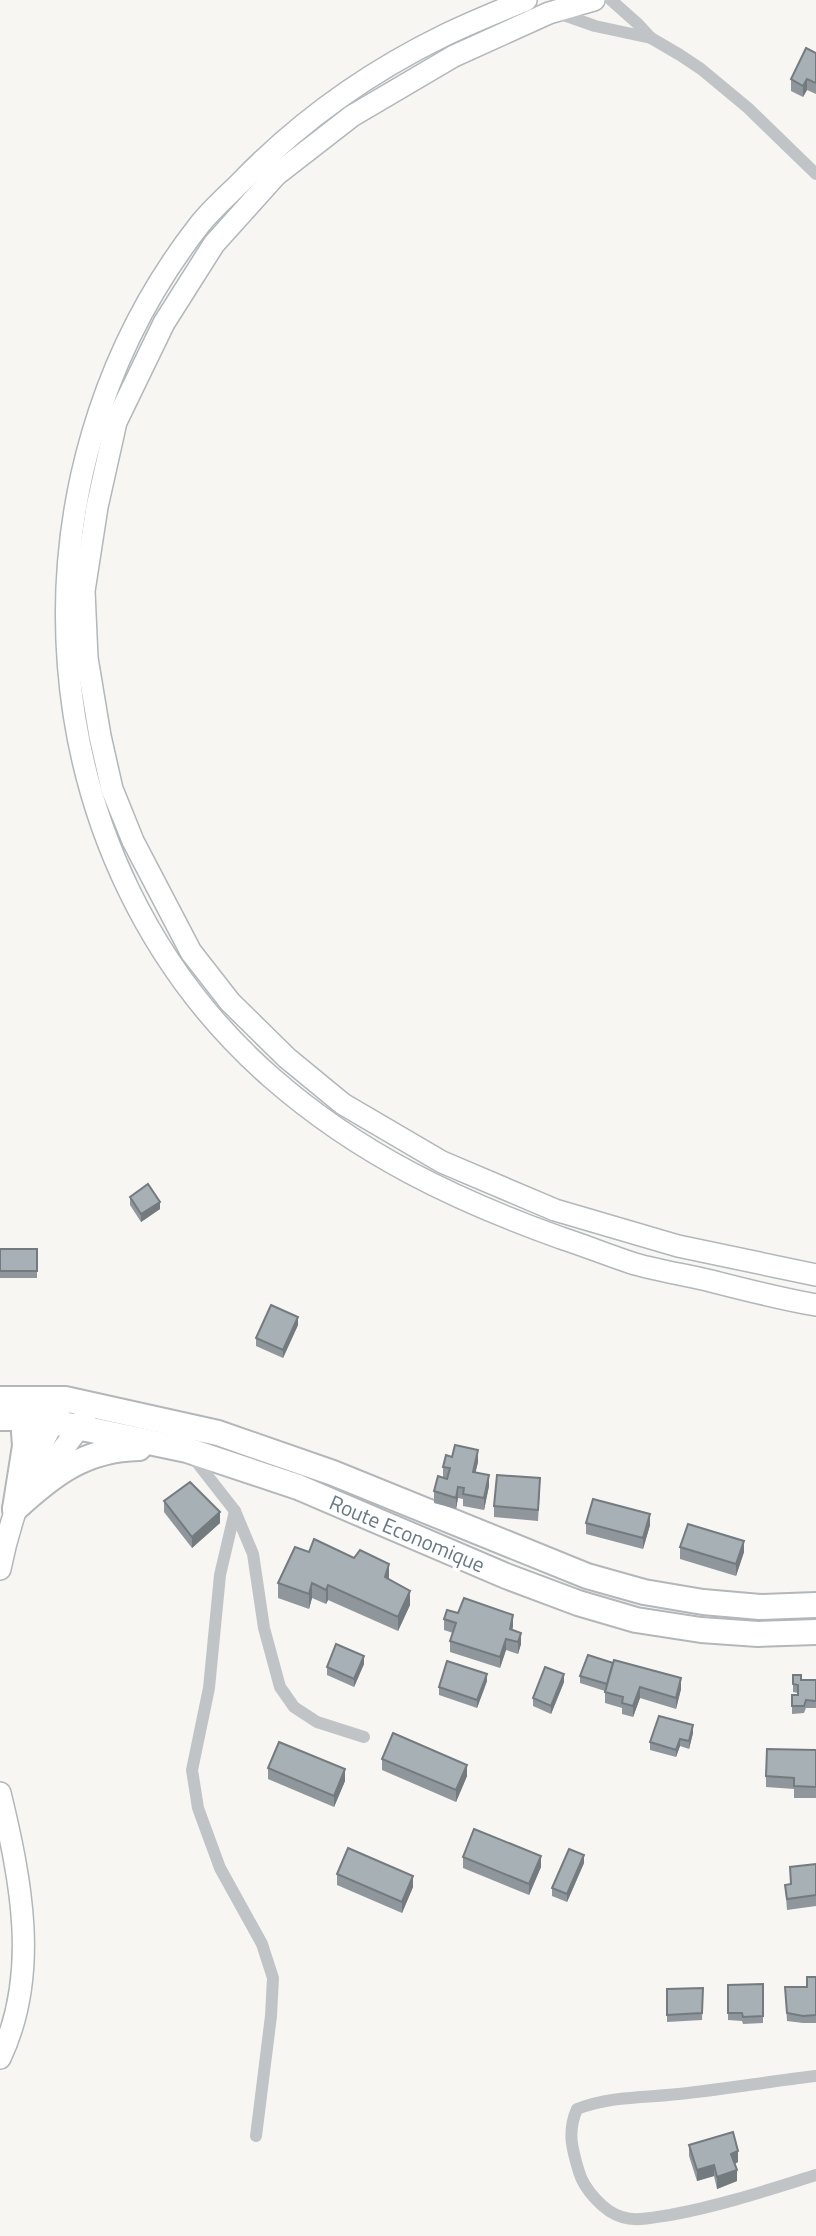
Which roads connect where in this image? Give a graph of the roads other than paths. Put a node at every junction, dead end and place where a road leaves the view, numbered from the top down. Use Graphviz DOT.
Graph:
graph roads {
  1 [pos="526,0"];
  2 [pos="594,0"];
  3 [pos="611,0"];
  4 [pos="555,12"];
  5 [pos="652,38"];
  6 [pos="816,174"];
  7 [pos="816,1275"];
  8 [pos="816,1305"];
  9 [pos="0,1399"];
  10 [pos="65,1399"];
  11 [pos="91,1404"];
  12 [pos="11,1418"];
  13 [pos="53,1422"];
  14 [pos="79,1428"];
  15 [pos="183,1449"];
  16 [pos="332,1473"];
  17 [pos="325,1498"];
  18 [pos="15,1509"];
  19 [pos="235,1511"];
  20 [pos="0,1569"];
  21 [pos="816,1605"];
  22 [pos="816,1632"];
  23 [pos="364,1737"];
  24 [pos="0,1793"];
  25 [pos="0,2059"];
  26 [pos="816,2076"];
  27 [pos="256,2136"];
  28 [pos="816,2175"];
  1 -- 8 [label="main road"];
  2 -- 4 [label="main road"];
  3 -- 5 [label="street"];
  4 -- 5 [label="street"];
  4 -- 7 [label="main road"];
  5 -- 6 [label="street"];
  9 -- 10 [label="highway, Route Economique"];
  10 -- 11 [label="highway, Route Economique"];
  10 -- 13 [label="main road"];
  11 -- 14 [label="main road"];
  11 -- 16 [label="highway, Route Economique"];
  12 -- 13 [label="highway, Route Economique"];
  12 -- 18 [label="highway"];
  13 -- 14 [label="highway, Route Economique"];
  13 -- 18 [label="main road"];
  14 -- 15 [label="highway, Route Economique"];
  14 -- 18 [label="main road"];
  15 -- 17 [label="highway, Route Economique"];
  15 -- 18 [label="highway"];
  15 -- 19 [label="street"];
  16 -- 17 [label="highway"];
  16 -- 21 [label="highway, Route Economique"];
  17 -- 22 [label="highway, Route Economique"];
  18 -- 20 [label="main road"];
  19 -- 23 [label="street"];
  19 -- 27 [label="street"];
  24 -- 25 [label="main road"];
  26 -- 28 [label="street"];
}
